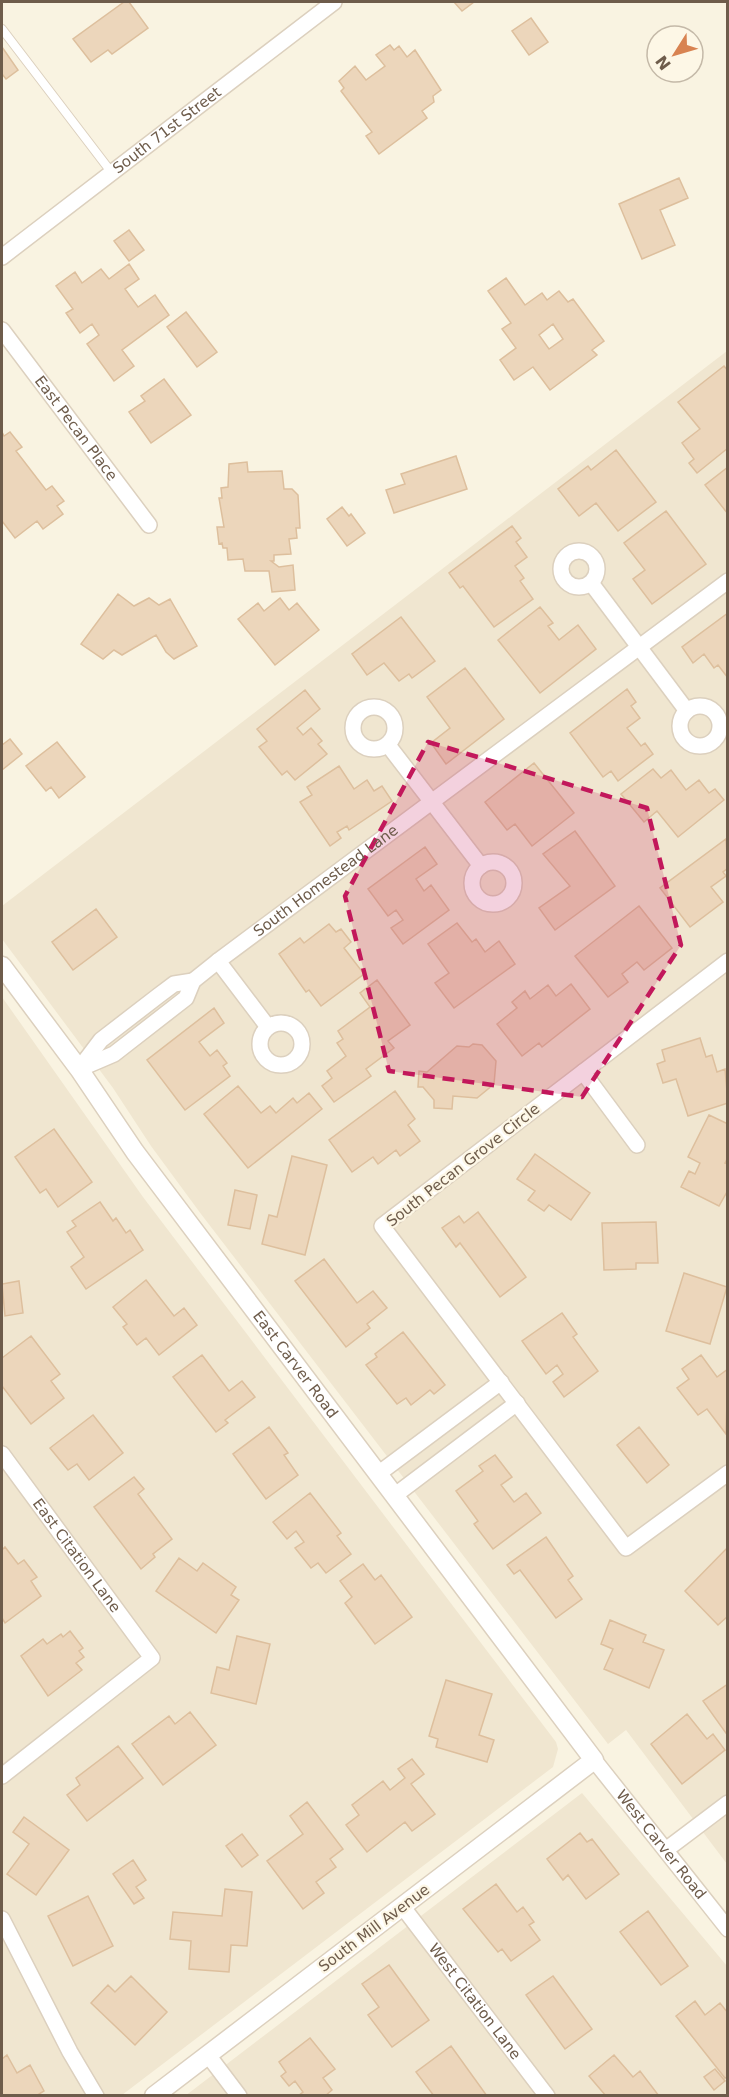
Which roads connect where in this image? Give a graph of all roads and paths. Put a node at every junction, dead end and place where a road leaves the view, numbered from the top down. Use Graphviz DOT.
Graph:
graph roads {
  1 [pos="334,2"];
  2 [pos="2,29"];
  3 [pos="112,173"];
  4 [pos="2,257"];
  5 [pos="2,330"];
  6 [pos="149,525"];
  7 [pos="728,581"];
  8 [pos="591,583"];
  9 [pos="640,648"];
  10 [pos="687,711"];
  11 [pos="388,745"];
  12 [pos="433,803"];
  13 [pos="481,866"];
  14 [pos="218,961"];
  15 [pos="728,961"];
  16 [pos="2,966"];
  17 [pos="268,1027"];
  18 [pos="79,1069"];
  19 [pos="584,1072"];
  20 [pos="637,1145"];
  21 [pos="501,1382"];
  22 [pos="517,1403"];
  23 [pos="438,1429"];
  24 [pos="454,1450"];
  25 [pos="2,1454"];
  26 [pos="728,1473"];
  27 [pos="378,1474"];
  28 [pos="394,1496"];
  29 [pos="594,1760"];
  30 [pos="2,1776"];
  31 [pos="728,1803"];
  32 [pos="667,1849"];
  33 [pos="402,1906"];
  34 [pos="2,1919"];
  35 [pos="728,1929"];
  36 [pos="208,2055"];
  37 [pos="96,2096"];
  38 [pos="154,2096"];
  39 [pos="239,2096"];
  40 [pos="547,2096"];
  1 -- 3 [label="street, South 71st Street"];
  2 -- 3 [label="lane"];
  3 -- 4 [label="street, South 71st Street"];
  5 -- 6 [label="street, East Pecan Place"];
  7 -- 9 [label="street, South Homestead Lane"];
  8 -- 9 [label="street"];
  9 -- 10 [label="street"];
  9 -- 12 [label="street, South Homestead Lane"];
  11 -- 12 [label="street"];
  12 -- 13 [label="street"];
  12 -- 14 [label="street, South Homestead Lane"];
  14 -- 17 [label="street"];
  14 -- 18 [label="street, South Homestead Lane"];
  15 -- 19 [label="street, South Pecan Grove Circle"];
  16 -- 18 [label="street, East Carver Road"];
  18 -- 27 [label="street, East Carver Road"];
  19 -- 20 [label="street"];
  19 -- 21 [label="street, South Pecan Grove Circle"];
  21 -- 22 [label="street, South Pecan Grove Circle"];
  21 -- 23 [label="street"];
  22 -- 24 [label="street"];
  22 -- 26 [label="street, South Pecan Grove Circle"];
  23 -- 24 [label="street"];
  23 -- 27 [label="street"];
  24 -- 28 [label="street"];
  25 -- 30 [label="street, East Citation Lane"];
  27 -- 28 [label="street, East Carver Road"];
  28 -- 29 [label="street, East Carver Road"];
  29 -- 32 [label="street, West Carver Road"];
  29 -- 33 [label="street, South Mill Avenue"];
  31 -- 32 [label="street"];
  32 -- 35 [label="street, West Carver Road"];
  33 -- 36 [label="street, South Mill Avenue"];
  33 -- 40 [label="street, West Citation Lane"];
  34 -- 37 [label="street"];
  36 -- 38 [label="street, South Mill Avenue"];
  36 -- 39 [label="street"];
}
